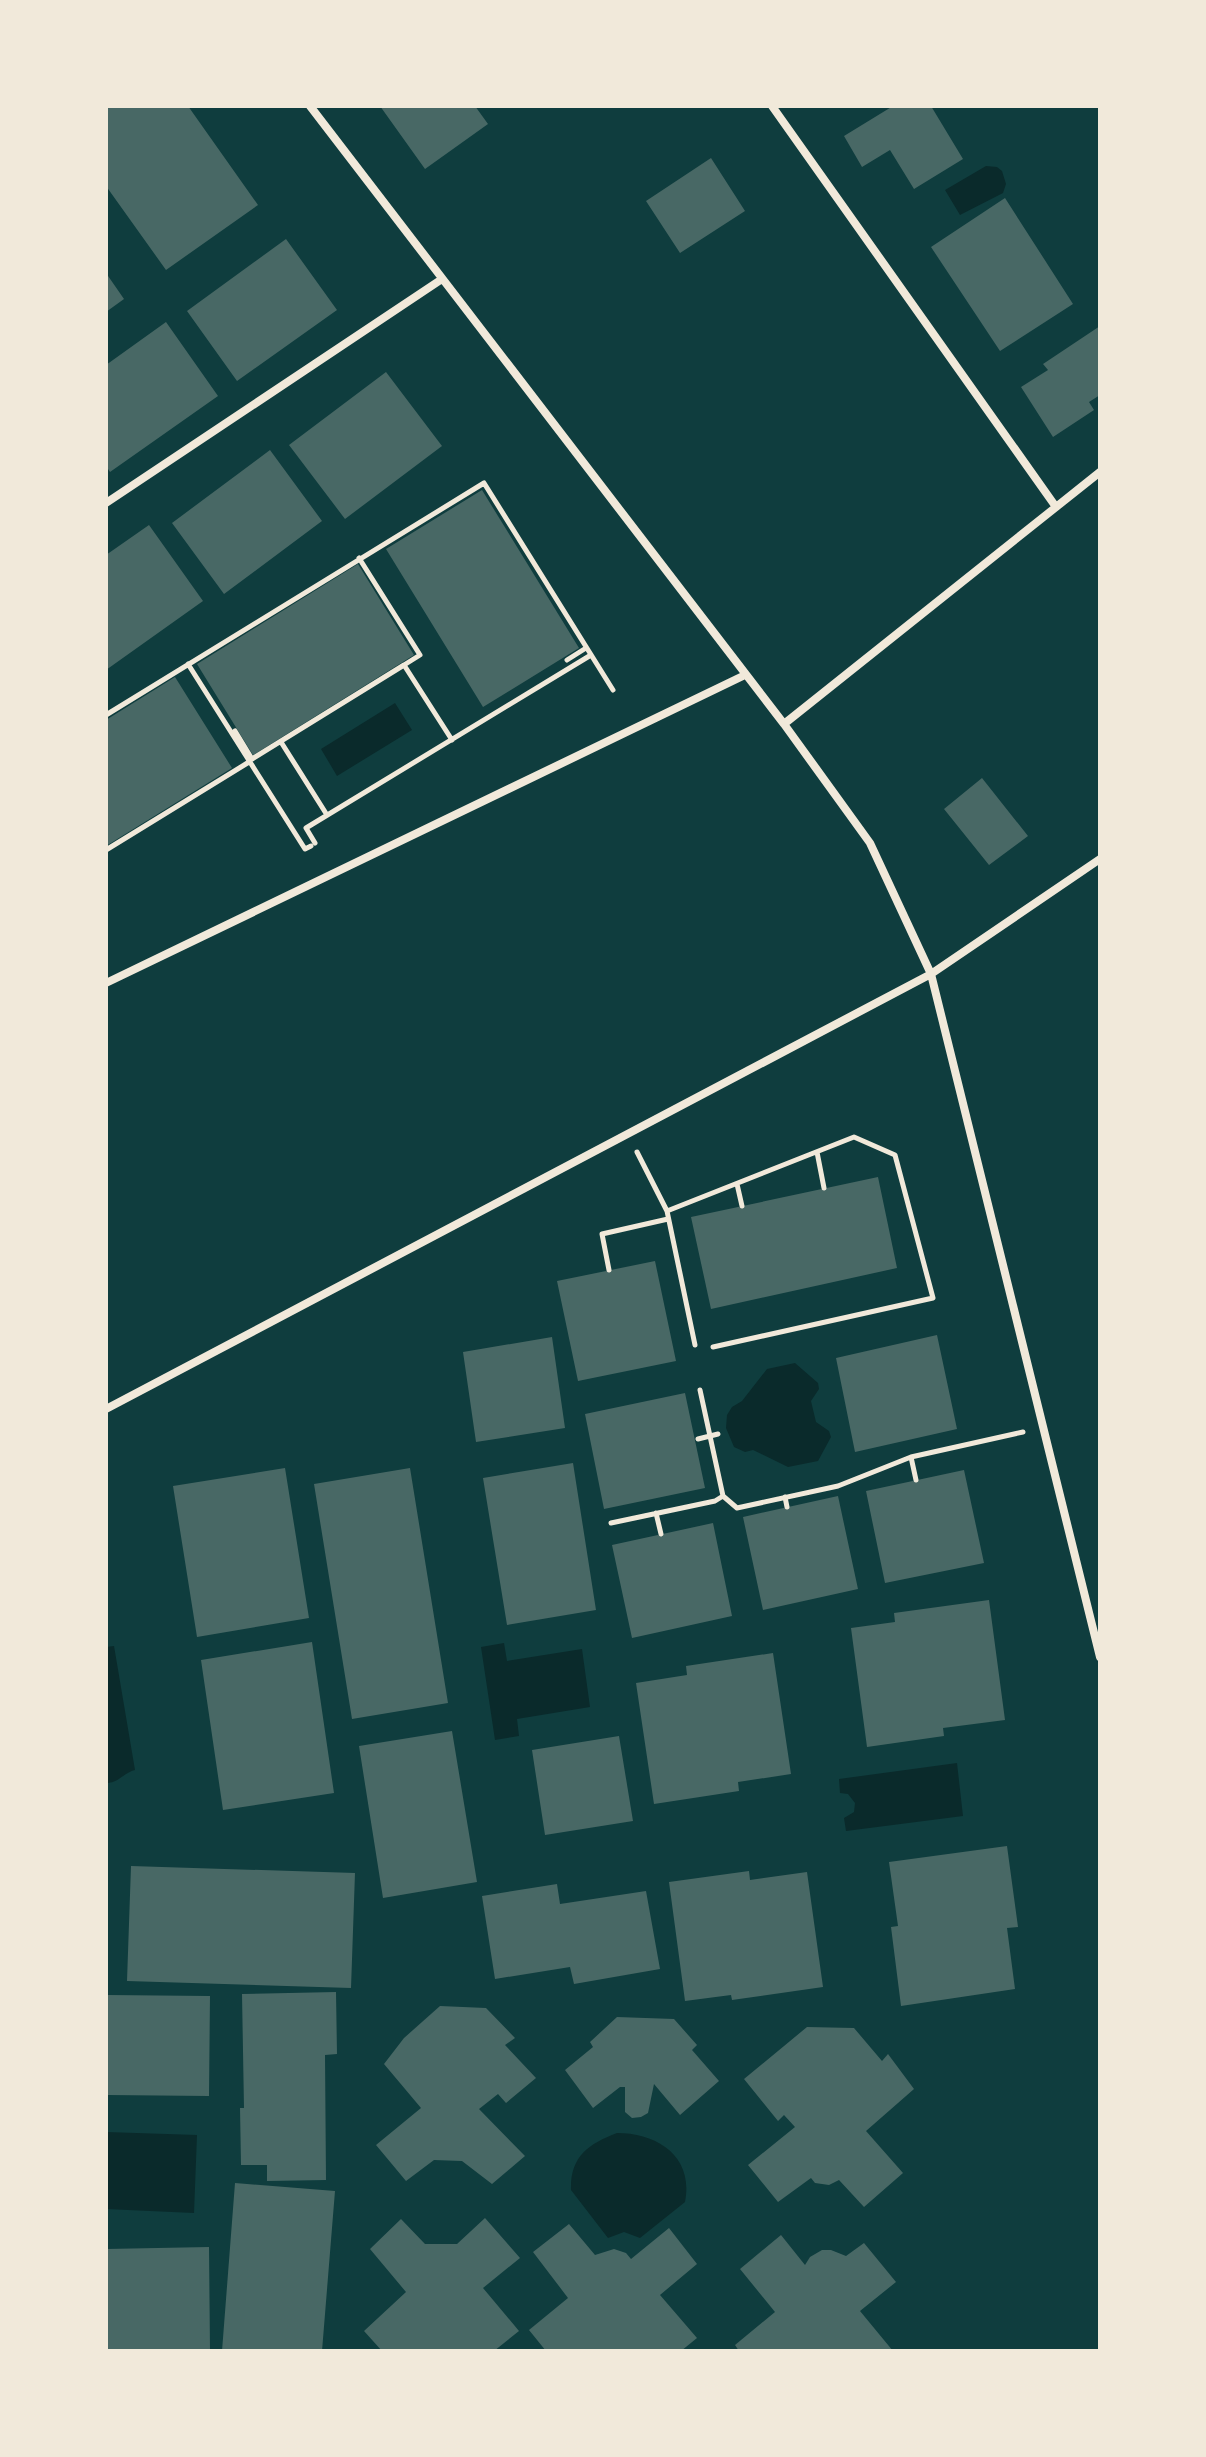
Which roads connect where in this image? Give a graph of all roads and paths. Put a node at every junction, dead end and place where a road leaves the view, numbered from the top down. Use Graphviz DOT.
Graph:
graph roads {
  1 [pos="310,106"];
  2 [pos="772,106"];
  3 [pos="442,279"];
  4 [pos="1100,472"];
  5 [pos="106,503"];
  6 [pos="1056,507"];
  7 [pos="359,558"];
  8 [pos="586,648"];
  9 [pos="591,655"];
  10 [pos="567,660"];
  11 [pos="188,664"];
  12 [pos="404,665"];
  13 [pos="745,675"];
  14 [pos="613,690"];
  15 [pos="106,715"];
  16 [pos="784,724"];
  17 [pos="235,731"];
  18 [pos="452,740"];
  19 [pos="281,741"];
  20 [pos="249,762"];
  21 [pos="327,815"];
  22 [pos="106,850"];
  23 [pos="1100,859"];
  24 [pos="931,974"];
  25 [pos="106,983"];
  26 [pos="628,1134"];
  27 [pos="817,1152"];
  28 [pos="737,1184"];
  29 [pos="824,1188"];
  30 [pos="742,1206"];
  31 [pos="667,1211"];
  32 [pos="668,1219"];
  33 [pos="609,1270"];
  34 [pos="695,1345"];
  35 [pos="713,1347"];
  36 [pos="700,1390"];
  37 [pos="106,1409"];
  38 [pos="1043,1428"];
  39 [pos="718,1434"];
  40 [pos="710,1436"];
  41 [pos="698,1439"];
  42 [pos="911,1457"];
  43 [pos="916,1480"];
  44 [pos="723,1496"];
  45 [pos="785,1497"];
  46 [pos="787,1507"];
  47 [pos="656,1513"];
  48 [pos="611,1523"];
  49 [pos="661,1534"];
  50 [pos="1100,1657"];
  1 -- 3 [label="street"];
  2 -- 6 [label="street"];
  3 -- 5 [label="street"];
  3 -- 13 [label="street"];
  4 -- 6 [label="street"];
  6 -- 16 [label="street"];
  7 -- 8 [label="path"];
  7 -- 11 [label="path"];
  7 -- 12 [label="path"];
  8 -- 9 [label="path"];
  8 -- 10 [label="path"];
  9 -- 14 [label="path"];
  9 -- 18 [label="path"];
  11 -- 15 [label="path"];
  11 -- 20 [label="path"];
  12 -- 18 [label="path"];
  12 -- 19 [label="path"];
  13 -- 16 [label="street"];
  13 -- 25 [label="street"];
  16 -- 24 [label="street"];
  17 -- 19 [label="path"];
  18 -- 21 [label="path"];
  19 -- 21 [label="path"];
  20 -- 21 [label="path"];
  20 -- 22 [label="path"];
  23 -- 24 [label="street"];
  24 -- 26 [label="street"];
  24 -- 38 [label="street"];
  26 -- 31 [label="path"];
  26 -- 37 [label="street"];
  27 -- 28 [label="path"];
  27 -- 29 [label="path"];
  27 -- 35 [label="path"];
  28 -- 30 [label="path"];
  28 -- 31 [label="path"];
  31 -- 32 [label="path"];
  32 -- 33 [label="path"];
  32 -- 34 [label="path"];
  36 -- 40 [label="path"];
  38 -- 42 [label="path"];
  38 -- 50 [label="street"];
  39 -- 40 [label="path"];
  40 -- 41 [label="path"];
  40 -- 44 [label="path"];
  42 -- 43 [label="path"];
  42 -- 45 [label="path"];
  44 -- 45 [label="path"];
  44 -- 47 [label="path"];
  45 -- 46 [label="path"];
  47 -- 48 [label="path"];
  47 -- 49 [label="path"];
}
